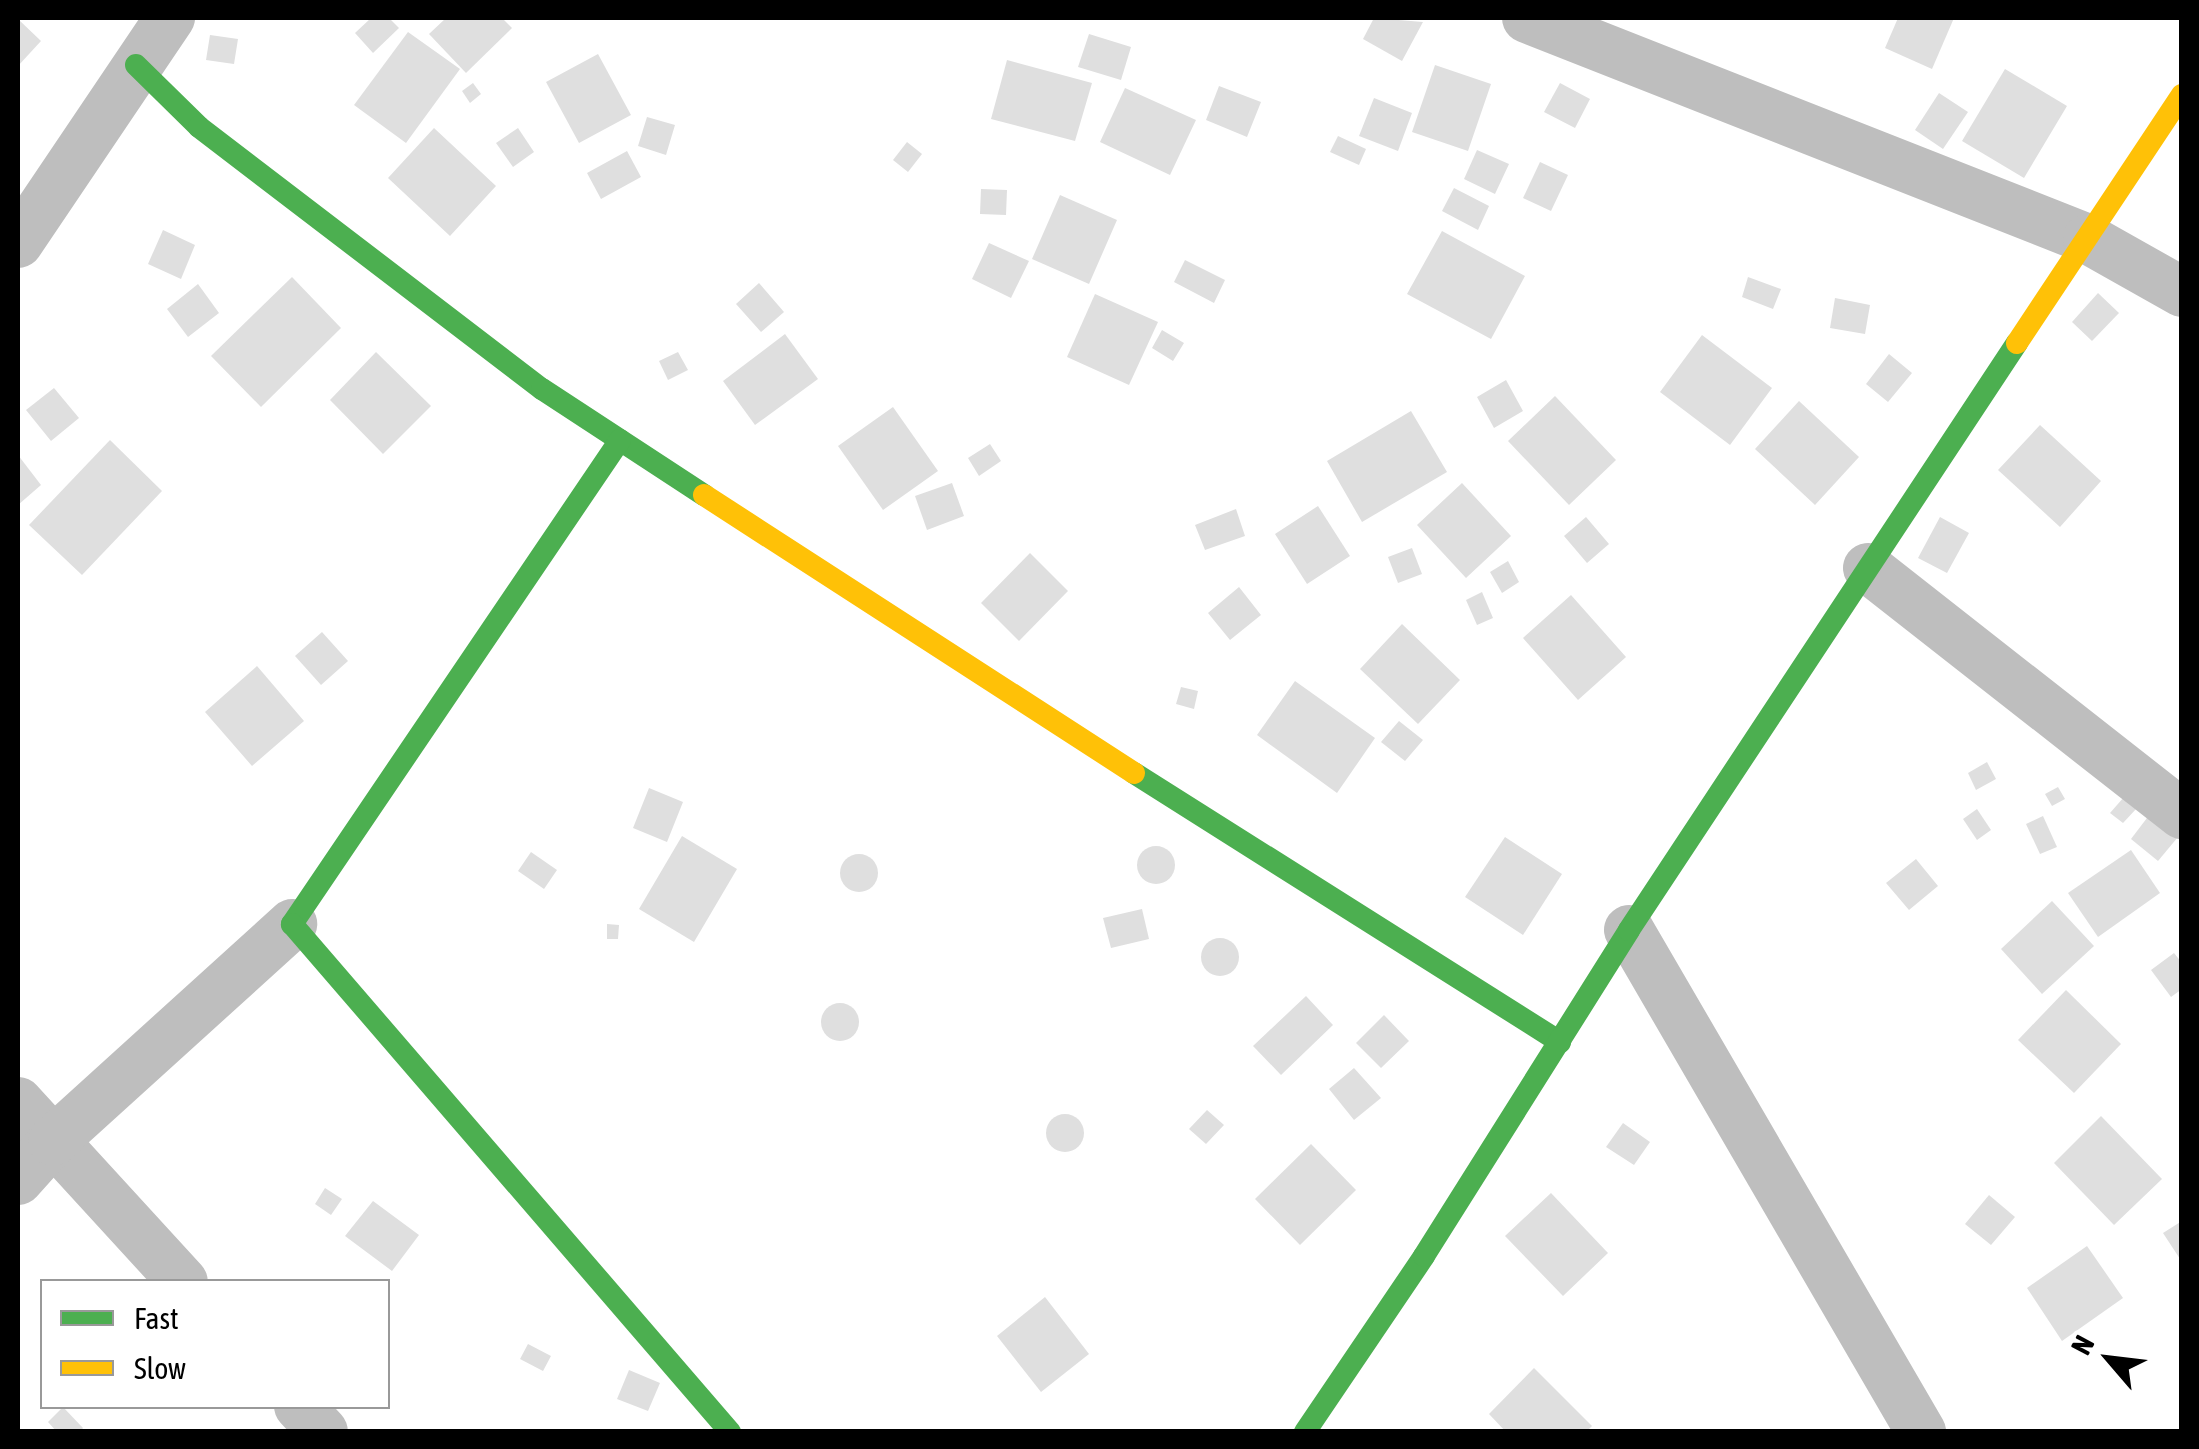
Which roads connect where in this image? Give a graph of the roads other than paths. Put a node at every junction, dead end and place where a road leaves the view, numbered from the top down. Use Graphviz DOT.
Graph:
graph roads {
  1 [pos="170,18"];
  2 [pos="1528,18"];
  3 [pos="136,65"];
  4 [pos="2182,95"];
  5 [pos="2088,239"];
  6 [pos="18,242"];
  7 [pos="2182,292"];
  8 [pos="620,440"];
  9 [pos="1868,568"];
  10 [pos="2182,814"];
  11 [pos="292,924"];
  12 [pos="1629,930"];
  13 [pos="1560,1042"];
  14 [pos="18,1102"];
  15 [pos="52,1141"];
  16 [pos="18,1180"];
  17 [pos="180,1279"];
  18 [pos="303,1409"];
  19 [pos="322,1432"];
  20 [pos="730,1432"];
  21 [pos="1304,1432"];
  22 [pos="1921,1432"];
  1 -- 3 [label="street"];
  2 -- 5 [label="street"];
  3 -- 6 [label="street"];
  3 -- 8 [label="street"];
  4 -- 5 [label="street"];
  5 -- 7 [label="street"];
  5 -- 9 [label="street"];
  8 -- 11 [label="street"];
  8 -- 13 [label="street"];
  9 -- 10 [label="street"];
  9 -- 12 [label="street"];
  11 -- 15 [label="street"];
  11 -- 20 [label="street"];
  12 -- 13 [label="street"];
  12 -- 22 [label="street"];
  13 -- 21 [label="street"];
  14 -- 15 [label="street"];
  15 -- 16 [label="street"];
  15 -- 17 [label="street"];
  18 -- 19 [label="street"];
}
